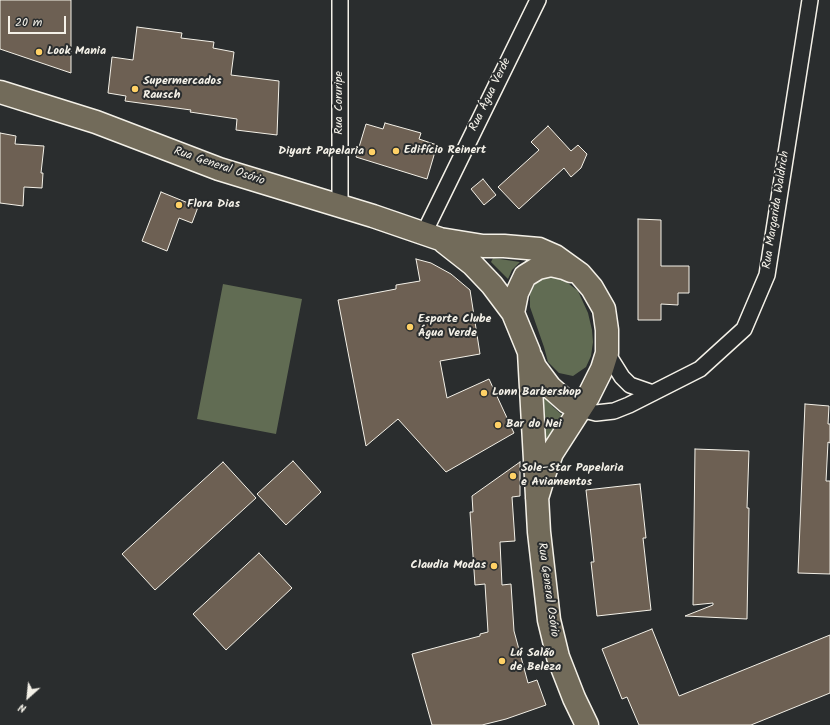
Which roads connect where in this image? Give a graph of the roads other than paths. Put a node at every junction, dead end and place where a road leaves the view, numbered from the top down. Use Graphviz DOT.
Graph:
graph roads {
  1 [pos="340,0"];
  2 [pos="538,0"];
  3 [pos="810,0"];
  4 [pos="0,92"];
  5 [pos="340,206"];
  6 [pos="432,236"];
  7 [pos="580,274"];
  8 [pos="513,313"];
  9 [pos="528,352"];
  10 [pos="607,353"];
  11 [pos="596,382"];
  12 [pos="653,393"];
  13 [pos="558,394"];
  14 [pos="580,409"];
  15 [pos="537,498"];
  16 [pos="587,725"];
  1 -- 5 [label="street, Rua Coruripe"];
  2 -- 6 [label="street, Rua Água Verde"];
  3 -- 12 [label="street, Rua Margarida Waldrich"];
  4 -- 5 [label="main road, Rua General Osório"];
  5 -- 6 [label="main road, Rua General Osório"];
  6 -- 7 [label="main road, Rua General Osório"];
  6 -- 8 [label="main road, Rua General Osório"];
  7 -- 8 [label="main road"];
  7 -- 10 [label="main road, Rua General Osório"];
  8 -- 9 [label="main road, Rua General Osório"];
  9 -- 13 [label="main road"];
  9 -- 15 [label="main road, Rua General Osório"];
  10 -- 11 [label="main road, Rua General Osório"];
  10 -- 12 [label="street"];
  11 -- 13 [label="main road"];
  11 -- 14 [label="main road, Rua General Osório"];
  12 -- 14 [label="street, Rua Margarida Waldrich"];
  13 -- 14 [label="main road"];
  14 -- 15 [label="main road, Rua General Osório"];
  15 -- 16 [label="main road, Rua General Osório"];
}
